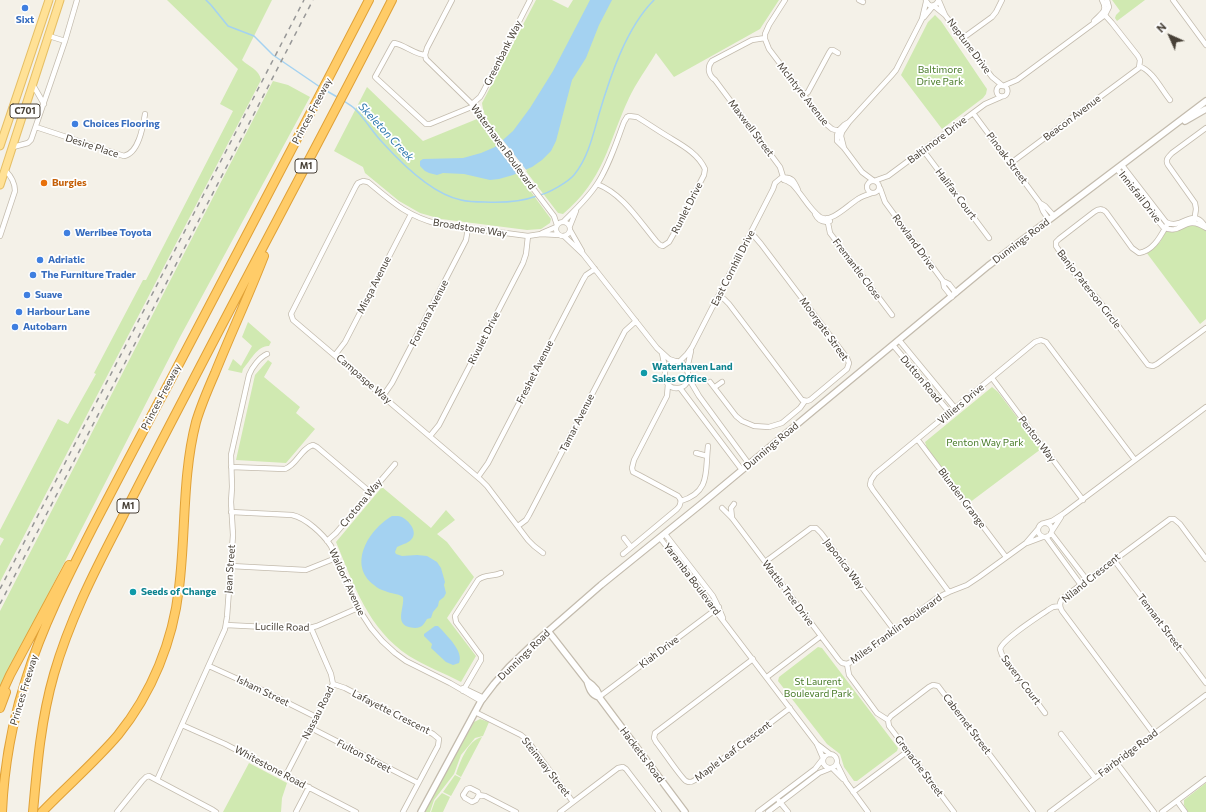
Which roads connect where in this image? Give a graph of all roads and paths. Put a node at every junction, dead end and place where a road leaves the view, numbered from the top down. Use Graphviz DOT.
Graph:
graph roads {
  1 [pos="49,0"];
  2 [pos="60,0"];
  3 [pos="77,0"];
  4 [pos="369,0"];
  5 [pos="392,0"];
  6 [pos="452,0"];
  7 [pos="530,0"];
  8 [pos="786,0"];
  9 [pos="926,0"];
  10 [pos="939,0"];
  11 [pos="1002,0"];
  12 [pos="1102,0"];
  13 [pos="1106,0"];
  14 [pos="1172,0"];
  15 [pos="934,6"];
  16 [pos="1104,14"];
  17 [pos="946,16"];
  18 [pos="922,19"];
  19 [pos="38,33"];
  20 [pos="49,36"];
  21 [pos="763,38"];
  22 [pos="963,38"];
  23 [pos="65,41"];
  24 [pos="1206,45"];
  25 [pos="838,53"];
  26 [pos="425,55"];
  27 [pos="1139,66"];
  28 [pos="992,77"];
  29 [pos="1017,80"];
  30 [pos="33,85"];
  31 [pos="1003,86"];
  32 [pos="997,91"];
  33 [pos="1007,91"];
  34 [pos="804,95"];
  35 [pos="1002,97"];
  36 [pos="1170,100"];
  37 [pos="1206,101"];
  38 [pos="44,104"];
  39 [pos="985,104"];
  40 [pos="473,105"];
  41 [pos="1206,109"];
  42 [pos="973,113"];
  43 [pos="145,114"];
  44 [pos="36,127"];
  45 [pos="1172,127"];
  46 [pos="1206,128"];
  47 [pos="840,132"];
  48 [pos="0,146"];
  49 [pos="13,147"];
  50 [pos="923,150"];
  51 [pos="1011,163"];
  52 [pos="1120,167"];
  53 [pos="3,169"];
  54 [pos="862,172"];
  55 [pos="888,176"];
  56 [pos="784,179"];
  57 [pos="363,181"];
  58 [pos="874,181"];
  59 [pos="597,184"];
  60 [pos="0,185"];
  61 [pos="880,187"];
  62 [pos="867,188"];
  63 [pos="872,193"];
  64 [pos="858,198"];
  65 [pos="885,202"];
  66 [pos="576,210"];
  67 [pos="411,214"];
  68 [pos="554,216"];
  69 [pos="1052,218"];
  70 [pos="278,220"];
  71 [pos="827,220"];
  72 [pos="1194,220"];
  73 [pos="563,221"];
  74 [pos="556,226"];
  75 [pos="1166,226"];
  76 [pos="468,228"];
  77 [pos="570,228"];
  78 [pos="1206,228"];
  79 [pos="541,234"];
  80 [pos="561,235"];
  81 [pos="750,235"];
  82 [pos="0,236"];
  83 [pos="528,236"];
  84 [pos="989,238"];
  85 [pos="583,254"];
  86 [pos="595,269"];
  87 [pos="954,295"];
  88 [pos="718,296"];
  89 [pos="892,315"];
  90 [pos="636,321"];
  91 [pos="1206,328"];
  92 [pos="899,340"];
  93 [pos="893,345"];
  94 [pos="692,347"];
  95 [pos="661,352"];
  96 [pos="267,354"];
  97 [pos="335,355"];
  98 [pos="677,361"];
  99 [pos="665,368"];
  100 [pos="687,369"];
  101 [pos="992,378"];
  102 [pos="689,379"];
  103 [pos="710,382"];
  104 [pos="722,382"];
  105 [pos="668,384"];
  106 [pos="715,387"];
  107 [pos="678,388"];
  108 [pos="382,396"];
  109 [pos="667,396"];
  110 [pos="804,401"];
  111 [pos="1206,407"];
  112 [pos="955,408"];
  113 [pos="950,412"];
  114 [pos="430,436"];
  115 [pos="918,440"];
  116 [pos="708,446"];
  117 [pos="696,452"];
  118 [pos="707,456"];
  119 [pos="1135,460"];
  120 [pos="394,464"];
  121 [pos="749,464"];
  122 [pos="231,467"];
  123 [pos="742,470"];
  124 [pos="478,477"];
  125 [pos="370,492"];
  126 [pos="110,495"];
  127 [pos="1083,500"];
  128 [pos="681,501"];
  129 [pos="734,504"];
  130 [pos="722,508"];
  131 [pos="231,512"];
  132 [pos="1063,514"];
  133 [pos="732,518"];
  134 [pos="1045,523"];
  135 [pos="518,526"];
  136 [pos="1038,530"];
  137 [pos="1051,532"];
  138 [pos="663,536"];
  139 [pos="1045,537"];
  140 [pos="624,538"];
  141 [pos="327,541"];
  142 [pos="1026,543"];
  143 [pos="631,547"];
  144 [pos="543,553"];
  145 [pos="623,554"];
  146 [pos="1006,557"];
  147 [pos="336,558"];
  148 [pos="1206,559"];
  149 [pos="1114,560"];
  150 [pos="765,562"];
  151 [pos="231,566"];
  152 [pos="501,573"];
  153 [pos="1087,580"];
  154 [pos="1081,585"];
  155 [pos="949,592"];
  156 [pos="1060,606"];
  157 [pos="358,608"];
  158 [pos="716,608"];
  159 [pos="226,625"];
  160 [pos="311,628"];
  161 [pos="894,630"];
  162 [pos="548,631"];
  163 [pos="821,636"];
  164 [pos="753,659"];
  165 [pos="18,662"];
  166 [pos="847,664"];
  167 [pos="209,666"];
  168 [pos="767,677"];
  169 [pos="1206,683"];
  170 [pos="333,684"];
  171 [pos="464,690"];
  172 [pos="1206,695"];
  173 [pos="0,697"];
  174 [pos="599,697"];
  175 [pos="483,700"];
  176 [pos="0,708"];
  177 [pos="790,708"];
  178 [pos="475,712"];
  179 [pos="1045,713"];
  180 [pos="316,718"];
  181 [pos="888,720"];
  182 [pos="182,724"];
  183 [pos="311,728"];
  184 [pos="1061,734"];
  185 [pos="1154,734"];
  186 [pos="817,744"];
  187 [pos="908,751"];
  188 [pos="830,754"];
  189 [pos="823,759"];
  190 [pos="1116,762"];
  191 [pos="837,764"];
  192 [pos="830,768"];
  193 [pos="286,775"];
  194 [pos="1095,778"];
  195 [pos="1206,779"];
  196 [pos="157,780"];
  197 [pos="846,782"];
  198 [pos="418,784"];
  199 [pos="309,788"];
  200 [pos="853,792"];
  201 [pos="479,795"];
  202 [pos="777,798"];
  203 [pos="1177,801"];
  204 [pos="573,802"];
  205 [pos="780,802"];
  206 [pos="45,809"];
  207 [pos="2,812"];
  208 [pos="34,812"];
  209 [pos="117,812"];
  210 [pos="216,812"];
  211 [pos="296,812"];
  212 [pos="356,812"];
  213 [pos="403,812"];
  214 [pos="421,812"];
  215 [pos="516,812"];
  216 [pos="560,812"];
  217 [pos="658,812"];
  218 [pos="685,812"];
  219 [pos="758,812"];
  220 [pos="768,812"];
  221 [pos="788,812"];
  222 [pos="868,812"];
  223 [pos="954,812"];
  224 [pos="1033,812"];
  225 [pos="1050,812"];
  226 [pos="1154,812"];
  227 [pos="1162,812"];
  228 [pos="1186,812"];
  1 -- 19 [label="main road, C701"];
  2 -- 20 [label="main road, C701"];
  3 -- 23 [label="street"];
  4 -- 126 [label="highway, Princes Freeway / M1"];
  5 -- 70 [label="highway, Princes Freeway / M1"];
  6 -- 26 [label="street"];
  7 -- 40 [label="street, Greenbank Way"];
  8 -- 21 [label="street"];
  9 -- 15 [label="street, Neptune Drive"];
  9 -- 18 [label="street"];
  10 -- 15 [label="street"];
  10 -- 17 [label="street, Neptune Drive"];
  11 -- 22 [label="street"];
  12 -- 16 [label="street"];
  13 -- 16 [label="street"];
  14 -- 24 [label="street"];
  15 -- 17 [label="street, Neptune Drive"];
  15 -- 18 [label="street"];
  16 -- 27 [label="street"];
  16 -- 29 [label="street"];
  17 -- 22 [label="street, Neptune Drive"];
  18 -- 47 [label="street"];
  19 -- 20 [label="main road"];
  19 -- 48 [label="main road, C701"];
  20 -- 23 [label="street"];
  20 -- 30 [label="main road, C701"];
  21 -- 34 [label="street, McIntyre Avenue"];
  21 -- 56 [label="street, Maxwell Street"];
  22 -- 28 [label="street, Neptune Drive"];
  23 -- 38 [label="street"];
  25 -- 34 [label="street"];
  26 -- 40 [label="street, Waterhaven Boulevard"];
  26 -- 40 [label="street"];
  27 -- 36 [label="street"];
  27 -- 51 [label="street, Beacon Avenue"];
  28 -- 31 [label="street, Neptune Drive"];
  28 -- 32 [label="street, Neptune Drive"];
  29 -- 31 [label="street"];
  29 -- 33 [label="street"];
  30 -- 38 [label="street"];
  30 -- 49 [label="main road, C701"];
  31 -- 32 [label="street"];
  31 -- 33 [label="street"];
  32 -- 35 [label="street"];
  32 -- 39 [label="street, Baltimore Drive"];
  33 -- 35 [label="street"];
  34 -- 47 [label="street, McIntyre Avenue"];
  35 -- 39 [label="street, Baltimore Drive"];
  37 -- 45 [label="street, Dunnings Road"];
  38 -- 44 [label="street"];
  39 -- 42 [label="street, Baltimore Drive"];
  40 -- 68 [label="street, Waterhaven Boulevard"];
  41 -- 45 [label="street, Dunnings Road"];
  42 -- 50 [label="street, Baltimore Drive"];
  42 -- 51 [label="street, Pinoak Street"];
  43 -- 44 [label="street, Desire Place"];
  44 -- 49 [label="street"];
  45 -- 52 [label="street, Dunnings Road"];
  46 -- 72 [label="street"];
  47 -- 54 [label="street"];
  49 -- 53 [label="main road, C701"];
  50 -- 55 [label="street, Baltimore Drive"];
  50 -- 84 [label="street, Halifax Court"];
  51 -- 69 [label="street, Pinoak Street"];
  52 -- 69 [label="street, Dunnings Road"];
  52 -- 75 [label="street, Innisfail Drive"];
  53 -- 60 [label="main road, C701"];
  53 -- 82 [label="street"];
  54 -- 58 [label="street"];
  54 -- 62 [label="street"];
  55 -- 58 [label="street, Baltimore Drive"];
  55 -- 61 [label="street, Baltimore Drive"];
  56 -- 71 [label="street, Maxwell Street"];
  56 -- 81 [label="street, East Cornhill Drive"];
  57 -- 67 [label="street, Broadstone Way"];
  57 -- 97 [label="street, Campaspe Way"];
  58 -- 61 [label="street"];
  58 -- 62 [label="street"];
  59 -- 59 [label="street, Runlet Drive"];
  59 -- 66 [label="street"];
  61 -- 63 [label="street"];
  61 -- 65 [label="street, Rowland Drive"];
  62 -- 63 [label="street"];
  62 -- 64 [label="street"];
  63 -- 64 [label="street"];
  63 -- 65 [label="street, Rowland Drive"];
  64 -- 71 [label="street"];
  65 -- 87 [label="street, Rowland Drive"];
  66 -- 73 [label="street"];
  66 -- 77 [label="street"];
  67 -- 76 [label="street, Broadstone Way"];
  67 -- 97 [label="street, Misqa Avenue"];
  68 -- 73 [label="street, Waterhaven Boulevard"];
  68 -- 74 [label="street, Waterhaven Boulevard"];
  69 -- 87 [label="street, Dunnings Road"];
  70 -- 206 [label="highway"];
  70 -- 208 [label="highway, Princes Freeway / M1"];
  71 -- 89 [label="street, Fremantle Close"];
  72 -- 75 [label="street, Innisfail Drive"];
  72 -- 78 [label="street"];
  73 -- 74 [label="street"];
  73 -- 77 [label="street"];
  74 -- 79 [label="street, Broadstone Way"];
  74 -- 80 [label="street"];
  75 -- 91 [label="street, Banjo Paterson Circle"];
  76 -- 83 [label="street, Broadstone Way"];
  76 -- 108 [label="street, Fontana Avenue"];
  77 -- 80 [label="street"];
  77 -- 85 [label="street"];
  79 -- 80 [label="street, Broadstone Way"];
  79 -- 83 [label="street, Broadstone Way"];
  80 -- 85 [label="street"];
  81 -- 88 [label="street, East Cornhill Drive"];
  81 -- 110 [label="street, Moorgate Street"];
  83 -- 114 [label="street, Rivulet Drive"];
  85 -- 86 [label="street"];
  86 -- 90 [label="street"];
  86 -- 124 [label="street, Freshet Avenue"];
  87 -- 92 [label="street, Dunnings Road"];
  88 -- 94 [label="street, East Cornhill Drive"];
  88 -- 110 [label="street"];
  90 -- 95 [label="street"];
  90 -- 135 [label="street, Tamar Avenue"];
  92 -- 93 [label="street, Dunnings Road"];
  92 -- 112 [label="street, Dutton Road"];
  93 -- 113 [label="street, Dutton Road"];
  93 -- 121 [label="street, Dunnings Road"];
  94 -- 98 [label="street, East Cornhill Drive"];
  94 -- 100 [label="street, East Cornhill Drive"];
  95 -- 98 [label="street"];
  95 -- 99 [label="street"];
  96 -- 122 [label="street, Jean Street"];
  97 -- 108 [label="street, Campaspe Way"];
  98 -- 99 [label="street"];
  98 -- 100 [label="street"];
  99 -- 105 [label="street"];
  100 -- 102 [label="street"];
  101 -- 112 [label="street, Villiers Drive"];
  101 -- 119 [label="street, Villiers Drive"];
  101 -- 127 [label="street, Penton Way"];
  102 -- 107 [label="street"];
  102 -- 121 [label="street"];
  103 -- 106 [label="street"];
  104 -- 106 [label="street"];
  105 -- 107 [label="street"];
  105 -- 109 [label="street"];
  106 -- 110 [label="street"];
  107 -- 109 [label="street"];
  107 -- 123 [label="street"];
  108 -- 114 [label="street, Campaspe Way"];
  109 -- 128 [label="street"];
  111 -- 119 [label="street"];
  112 -- 113 [label="street, Villiers Drive"];
  113 -- 115 [label="street, Villiers Drive"];
  114 -- 124 [label="street, Campaspe Way"];
  115 -- 146 [label="street, Blunden Grange"];
  115 -- 155 [label="street, Villiers Drive"];
  116 -- 118 [label="street"];
  117 -- 118 [label="street"];
  118 -- 128 [label="street"];
  119 -- 127 [label="street"];
  120 -- 125 [label="street, Crotona Way"];
  121 -- 123 [label="street, Dunnings Road"];
  122 -- 125 [label="street"];
  122 -- 131 [label="street, Jean Street"];
  123 -- 138 [label="street, Dunnings Road"];
  124 -- 135 [label="street, Campaspe Way"];
  125 -- 141 [label="street, Crotona Way"];
  126 -- 165 [label="highway"];
  126 -- 207 [label="highway, Princes Freeway / M1"];
  127 -- 132 [label="street"];
  128 -- 143 [label="street"];
  129 -- 133 [label="street"];
  130 -- 133 [label="street, Wattle Tree Drive"];
  131 -- 141 [label="street, Waldorf Avenue"];
  131 -- 151 [label="street, Jean Street"];
  132 -- 134 [label="street"];
  132 -- 137 [label="street"];
  133 -- 150 [label="street, Wattle Tree Drive"];
  134 -- 136 [label="street"];
  134 -- 137 [label="street"];
  135 -- 144 [label="street, Campaspe Way"];
  136 -- 139 [label="street"];
  136 -- 142 [label="street, Miles Franklin Boulevard"];
  137 -- 139 [label="street"];
  137 -- 153 [label="street"];
  138 -- 158 [label="street, Yaramba Boulevard"];
  138 -- 162 [label="street, Dunnings Road"];
  139 -- 142 [label="street, Miles Franklin Boulevard"];
  139 -- 154 [label="street"];
  140 -- 143 [label="street"];
  141 -- 147 [label="street, Waldorf Avenue"];
  142 -- 146 [label="street, Miles Franklin Boulevard"];
  143 -- 145 [label="street"];
  146 -- 155 [label="street, Miles Franklin Boulevard"];
  147 -- 151 [label="street"];
  147 -- 157 [label="street, Waldorf Avenue"];
  148 -- 149 [label="street, Niland Crescent"];
  149 -- 153 [label="street, Niland Crescent"];
  149 -- 169 [label="street, Tennant Street"];
  150 -- 161 [label="street, Japonica Way"];
  150 -- 163 [label="street, Wattle Tree Drive"];
  151 -- 159 [label="street, Jean Street"];
  152 -- 171 [label="street"];
  153 -- 154 [label="street, Niland Crescent"];
  154 -- 156 [label="street, Niland Crescent"];
  155 -- 161 [label="street, Miles Franklin Boulevard"];
  156 -- 179 [label="street, Savery Court"];
  156 -- 185 [label="street, Niland Crescent"];
  157 -- 160 [label="street, Lucille Road"];
  157 -- 171 [label="street, Waldorf Avenue"];
  158 -- 164 [label="street, Yaramba Boulevard"];
  158 -- 174 [label="street, Kiah Drive"];
  159 -- 160 [label="street, Lucille Road"];
  159 -- 167 [label="street, Jean Street"];
  160 -- 170 [label="street, Nassau Road"];
  161 -- 166 [label="street, Miles Franklin Boulevard"];
  162 -- 174 [label="street, Hacketts Road"];
  162 -- 175 [label="street, Dunnings Road"];
  163 -- 166 [label="street, Wattle Tree Drive"];
  163 -- 168 [label="street"];
  164 -- 168 [label="street, Yaramba Boulevard"];
  164 -- 177 [label="street, Maple Leaf Crescent"];
  165 -- 173 [label="highway"];
  165 -- 176 [label="highway"];
  166 -- 181 [label="street, Grenache Street"];
  167 -- 180 [label="street, Isham Street"];
  167 -- 182 [label="street, Jean Street"];
  168 -- 177 [label="street, Yaramba Boulevard"];
  170 -- 180 [label="street, Nassau Road"];
  170 -- 198 [label="street, Lafayette Crescent"];
  171 -- 175 [label="street, Waldorf Avenue"];
  172 -- 185 [label="street, Fairbridge Road"];
  174 -- 218 [label="street, Hacketts Road"];
  175 -- 178 [label="street, Dunnings Road"];
  177 -- 186 [label="street, Yaramba Boulevard"];
  178 -- 204 [label="street, Steinway Street"];
  178 -- 214 [label="street, Dunnings Road"];
  180 -- 183 [label="street, Nassau Road"];
  181 -- 187 [label="street, Grenache Street"];
  181 -- 224 [label="street, Cabernet Street"];
  182 -- 193 [label="street, Whitestone Road"];
  182 -- 196 [label="street, Jean Street"];
  183 -- 193 [label="street, Nassau Road"];
  183 -- 198 [label="street, Fulton Street"];
  184 -- 194 [label="street"];
  185 -- 190 [label="street, Fairbridge Road"];
  186 -- 188 [label="street, Yaramba Boulevard"];
  186 -- 189 [label="street, Yaramba Boulevard"];
  187 -- 200 [label="street"];
  187 -- 223 [label="street, Grenache Street"];
  188 -- 189 [label="street"];
  188 -- 191 [label="street"];
  189 -- 192 [label="street"];
  189 -- 202 [label="street"];
  190 -- 194 [label="street, Fairbridge Road"];
  190 -- 226 [label="street"];
  191 -- 192 [label="street"];
  191 -- 197 [label="street"];
  192 -- 197 [label="street"];
  192 -- 205 [label="street"];
  193 -- 199 [label="street, Whitestone Road"];
  194 -- 225 [label="street, Fairbridge Road"];
  195 -- 203 [label="street"];
  196 -- 209 [label="street"];
  196 -- 210 [label="street"];
  197 -- 200 [label="street"];
  198 -- 213 [label="street, Lafayette Crescent"];
  199 -- 211 [label="street"];
  199 -- 212 [label="street, Whitestone Road"];
  200 -- 222 [label="street"];
  201 -- 215 [label="street"];
  202 -- 205 [label="street"];
  202 -- 219 [label="street"];
  203 -- 227 [label="street"];
  203 -- 228 [label="street"];
  204 -- 216 [label="street"];
  204 -- 217 [label="street"];
  205 -- 220 [label="street"];
  205 -- 221 [label="street"];
}
